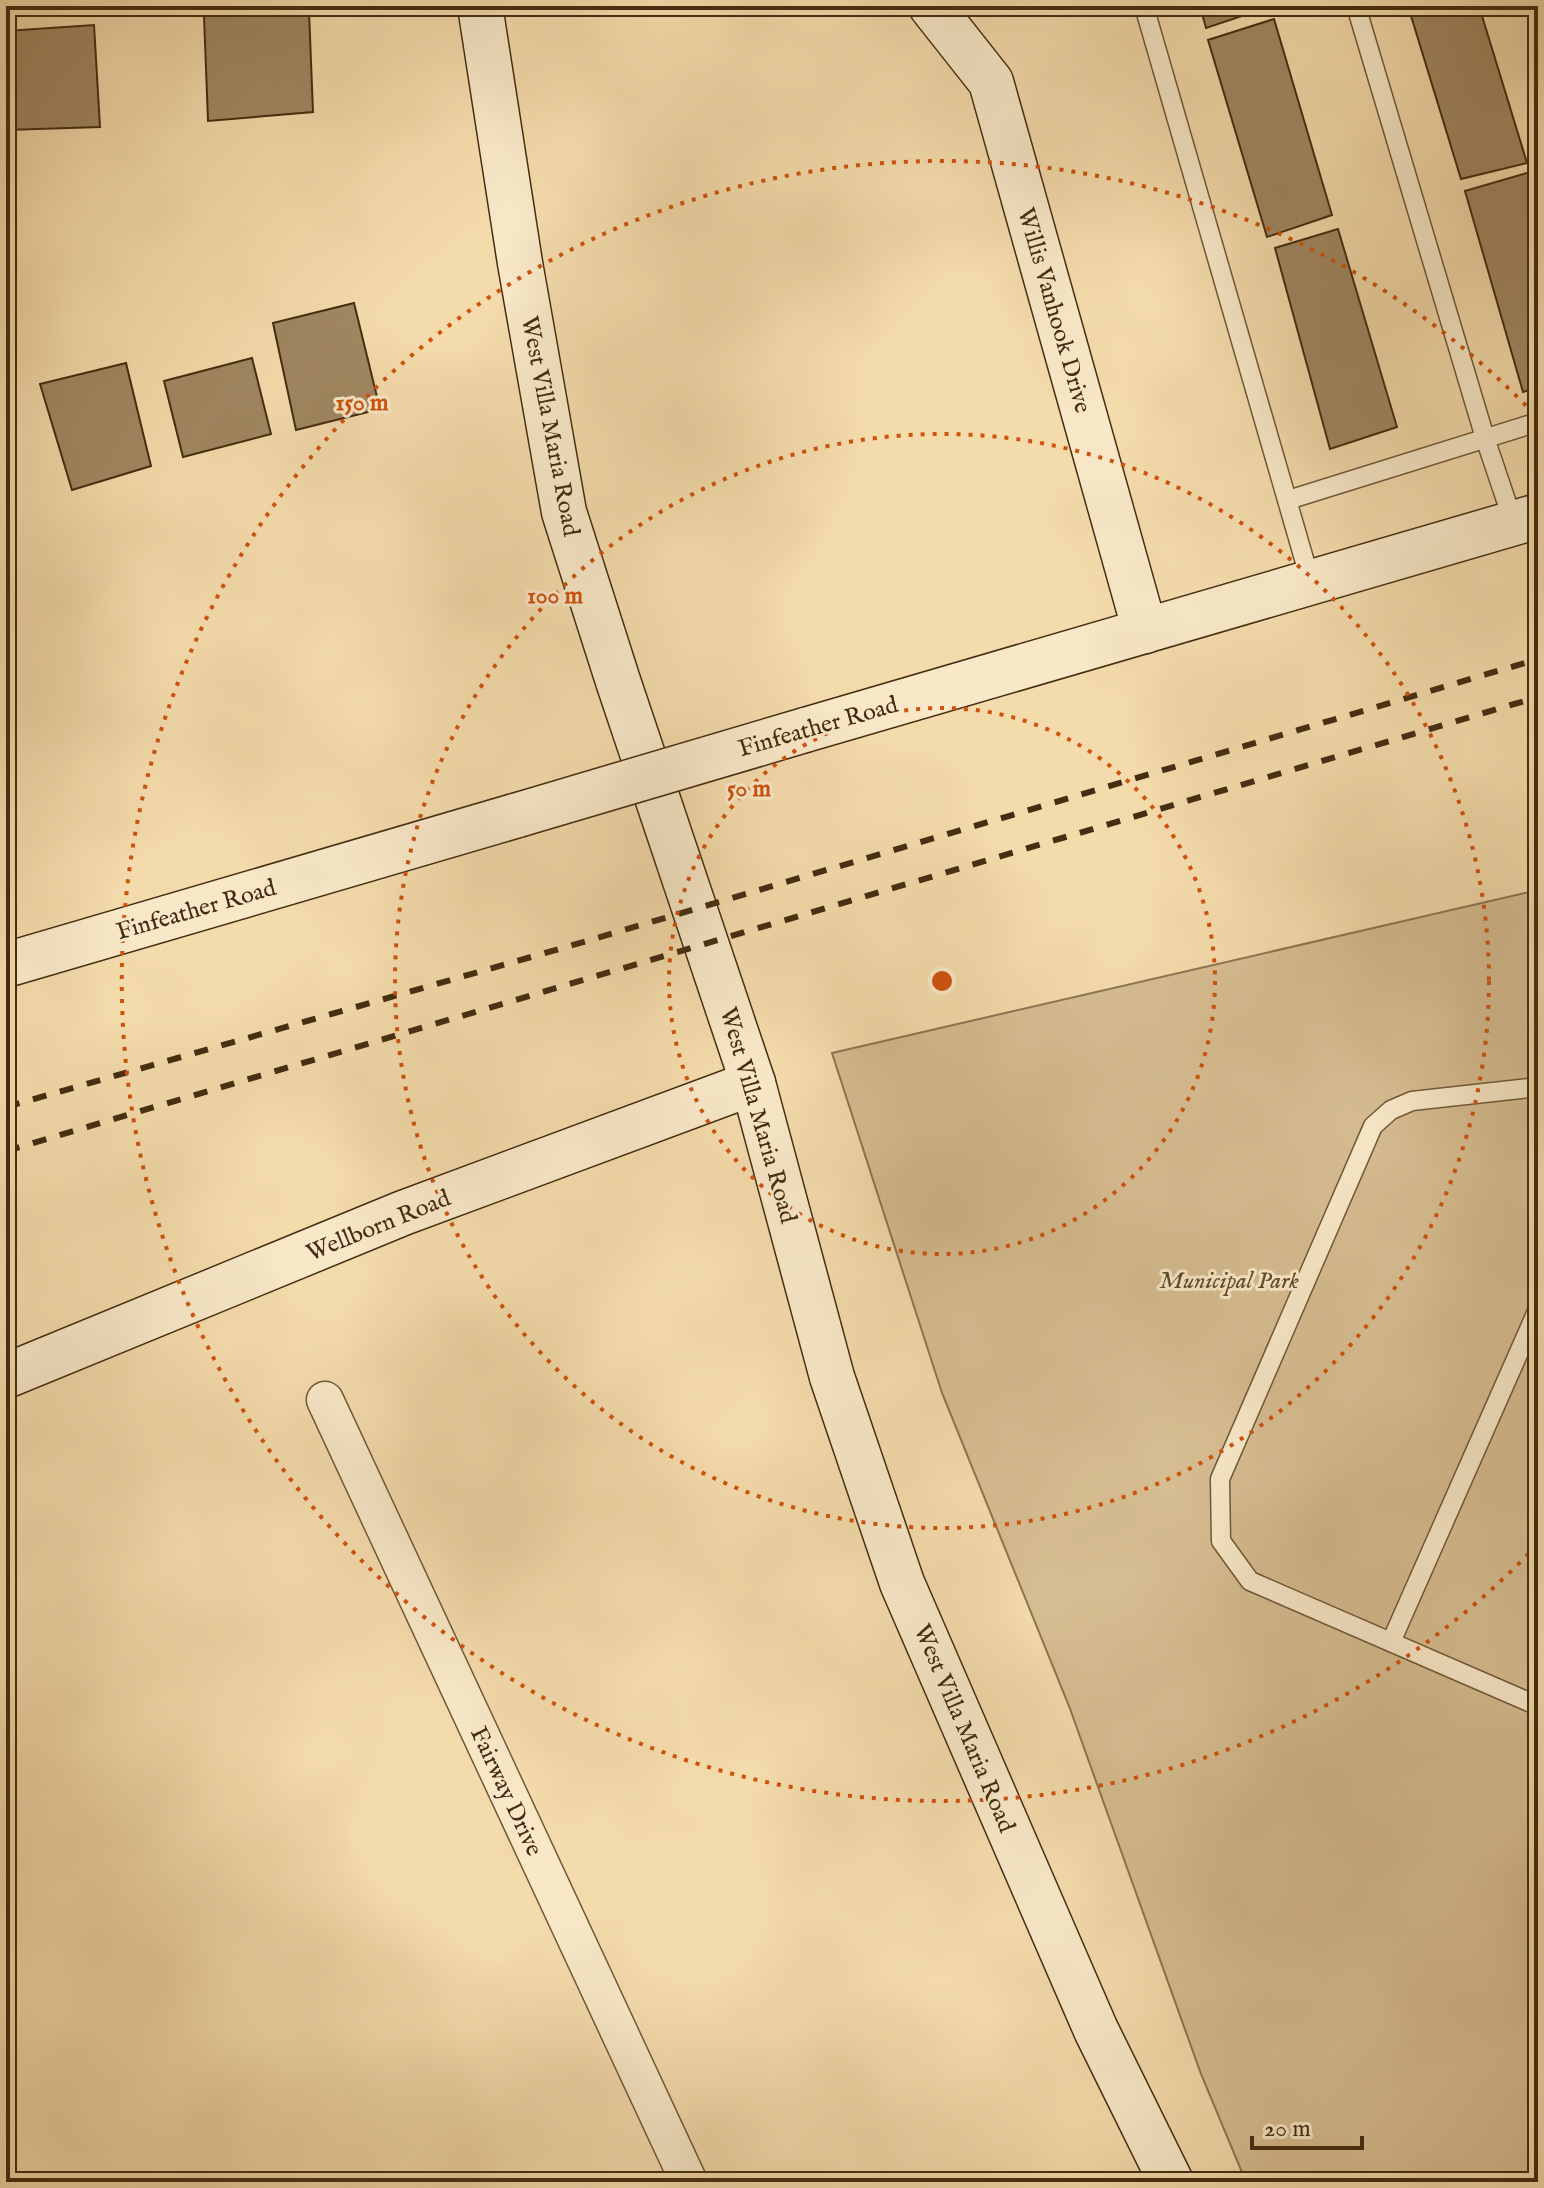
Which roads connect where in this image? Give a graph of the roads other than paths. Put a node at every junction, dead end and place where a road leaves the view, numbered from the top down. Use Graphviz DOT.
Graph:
graph roads {
  1 [pos="480,6"];
  2 [pos="931,6"];
  3 [pos="1144,6"];
  4 [pos="1356,6"];
  5 [pos="1538,422"];
  6 [pos="1485,438"];
  7 [pos="1288,500"];
  8 [pos="1526,520"];
  9 [pos="1311,583"];
  10 [pos="1145,631"];
  11 [pos="6,965"];
  12 [pos="753,1083"];
  13 [pos="1538,1087"];
  14 [pos="1538,1309"];
  15 [pos="6,1376"];
  16 [pos="325,1400"];
  17 [pos="1391,1642"];
  18 [pos="1538,1706"];
  19 [pos="689,2182"];
  20 [pos="1171,2182"];
  1 -- 12 [label="main road, West Villa Maria Road"];
  2 -- 10 [label="main road, Willis Vanhook Drive"];
  3 -- 7 [label="lane"];
  4 -- 6 [label="lane"];
  5 -- 6 [label="lane"];
  6 -- 7 [label="lane"];
  6 -- 8 [label="lane"];
  7 -- 9 [label="lane"];
  8 -- 9 [label="main road, Finfeather Road"];
  9 -- 10 [label="main road, Finfeather Road"];
  10 -- 11 [label="main road, Finfeather Road, bridge"];
  12 -- 15 [label="main road, Wellborn Road"];
  12 -- 20 [label="main road, West Villa Maria Road"];
  13 -- 17 [label="lane"];
  14 -- 17 [label="lane"];
  16 -- 19 [label="street, Fairway Drive"];
  17 -- 18 [label="lane"];
}
